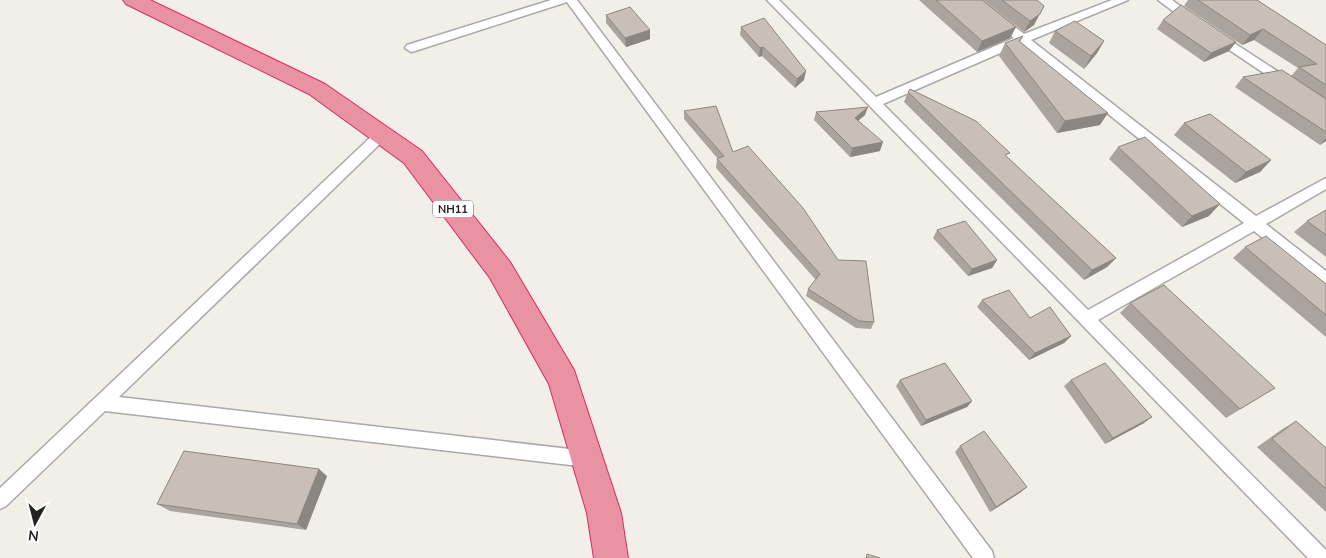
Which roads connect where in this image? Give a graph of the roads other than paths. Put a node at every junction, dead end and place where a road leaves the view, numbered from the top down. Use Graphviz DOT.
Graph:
graph roads {
  1 [pos="133,0"];
  2 [pos="563,0"];
  3 [pos="571,0"];
  4 [pos="772,0"];
  5 [pos="973,0"];
  6 [pos="1122,0"];
  7 [pos="1164,0"];
  8 [pos="1022,39"];
  9 [pos="411,48"];
  10 [pos="1294,88"];
  11 [pos="874,103"];
  12 [pos="381,135"];
  13 [pos="1326,183"];
  14 [pos="1256,223"];
  15 [pos="1326,280"];
  16 [pos="1086,319"];
  17 [pos="101,403"];
  18 [pos="587,459"];
  19 [pos="0,500"];
  20 [pos="611,558"];
  21 [pos="985,558"];
  22 [pos="1321,558"];
  1 -- 12 [label="highway, NH11"];
  2 -- 9 [label="lane"];
  3 -- 21 [label="lane"];
  4 -- 11 [label="lane"];
  5 -- 8 [label="lane"];
  6 -- 8 [label="lane"];
  7 -- 10 [label="lane"];
  8 -- 11 [label="lane"];
  8 -- 14 [label="lane"];
  11 -- 16 [label="lane"];
  12 -- 17 [label="lane"];
  12 -- 18 [label="highway, NH11"];
  13 -- 14 [label="lane"];
  14 -- 15 [label="lane"];
  14 -- 16 [label="lane"];
  16 -- 22 [label="lane"];
  17 -- 18 [label="lane"];
  17 -- 19 [label="lane"];
  18 -- 20 [label="highway, NH11"];
}
